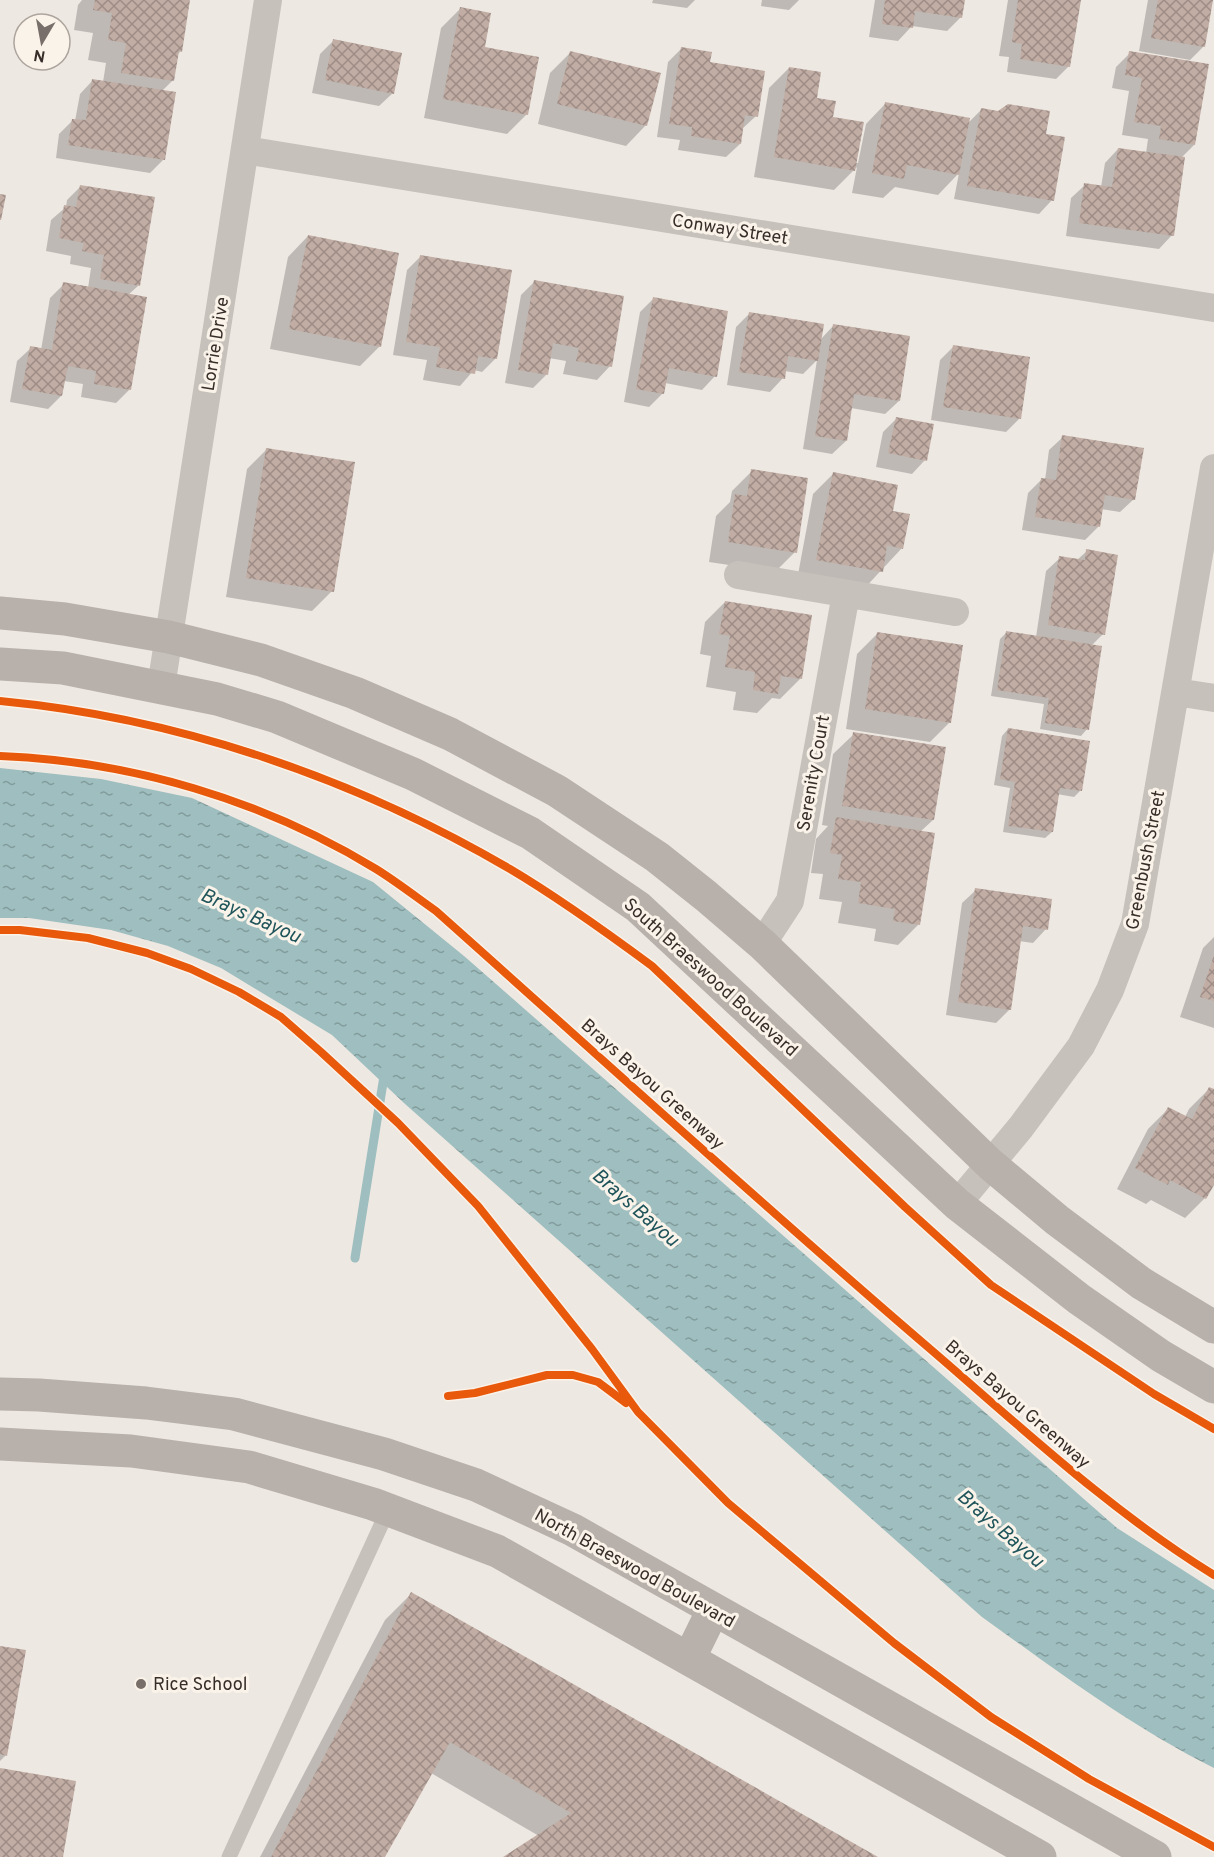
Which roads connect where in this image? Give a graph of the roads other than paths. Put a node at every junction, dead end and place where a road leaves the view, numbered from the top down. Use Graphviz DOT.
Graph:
graph roads {
  1 [pos="268,0"];
  2 [pos="245,150"];
  3 [pos="1214,308"];
  4 [pos="1214,468"];
  5 [pos="738,575"];
  6 [pos="846,594"];
  7 [pos="0,612"];
  8 [pos="955,612"];
  9 [pos="169,637"];
  10 [pos="0,664"];
  11 [pos="161,687"];
  12 [pos="1176,692"];
  13 [pos="1214,698"];
  14 [pos="762,944"];
  15 [pos="990,1164"];
  16 [pos="957,1204"];
  17 [pos="1214,1327"];
  18 [pos="1214,1387"];
  19 [pos="0,1394"];
  20 [pos="0,1444"];
  21 [pos="388,1510"];
  22 [pos="713,1610"];
  23 [pos="689,1659"];
  24 [pos="229,1857"];
  25 [pos="1040,1857"];
  26 [pos="1155,1857"];
  1 -- 2 [label="street, Lorrie Drive"];
  2 -- 3 [label="street, Conway Street"];
  2 -- 9 [label="street, Lorrie Drive"];
  4 -- 12 [label="street, Greenbush Street"];
  5 -- 6 [label="street"];
  6 -- 8 [label="street"];
  6 -- 14 [label="street, Serenity Court"];
  7 -- 9 [label="main road"];
  9 -- 11 [label="street, Lorrie Drive"];
  9 -- 14 [label="main road"];
  10 -- 11 [label="main road, South Braeswood Boulevard"];
  11 -- 16 [label="main road, South Braeswood Boulevard"];
  12 -- 13 [label="street"];
  12 -- 15 [label="street, Greenbush Street"];
  14 -- 15 [label="main road"];
  15 -- 16 [label="street, Greenbush Street"];
  15 -- 17 [label="main road"];
  16 -- 18 [label="main road, South Braeswood Boulevard"];
  19 -- 22 [label="main road, North Braeswood Boulevard"];
  20 -- 21 [label="main road"];
  21 -- 23 [label="main road"];
  21 -- 24 [label="lane"];
  22 -- 23 [label="main road"];
  22 -- 26 [label="main road, North Braeswood Boulevard"];
  23 -- 25 [label="main road"];
}
